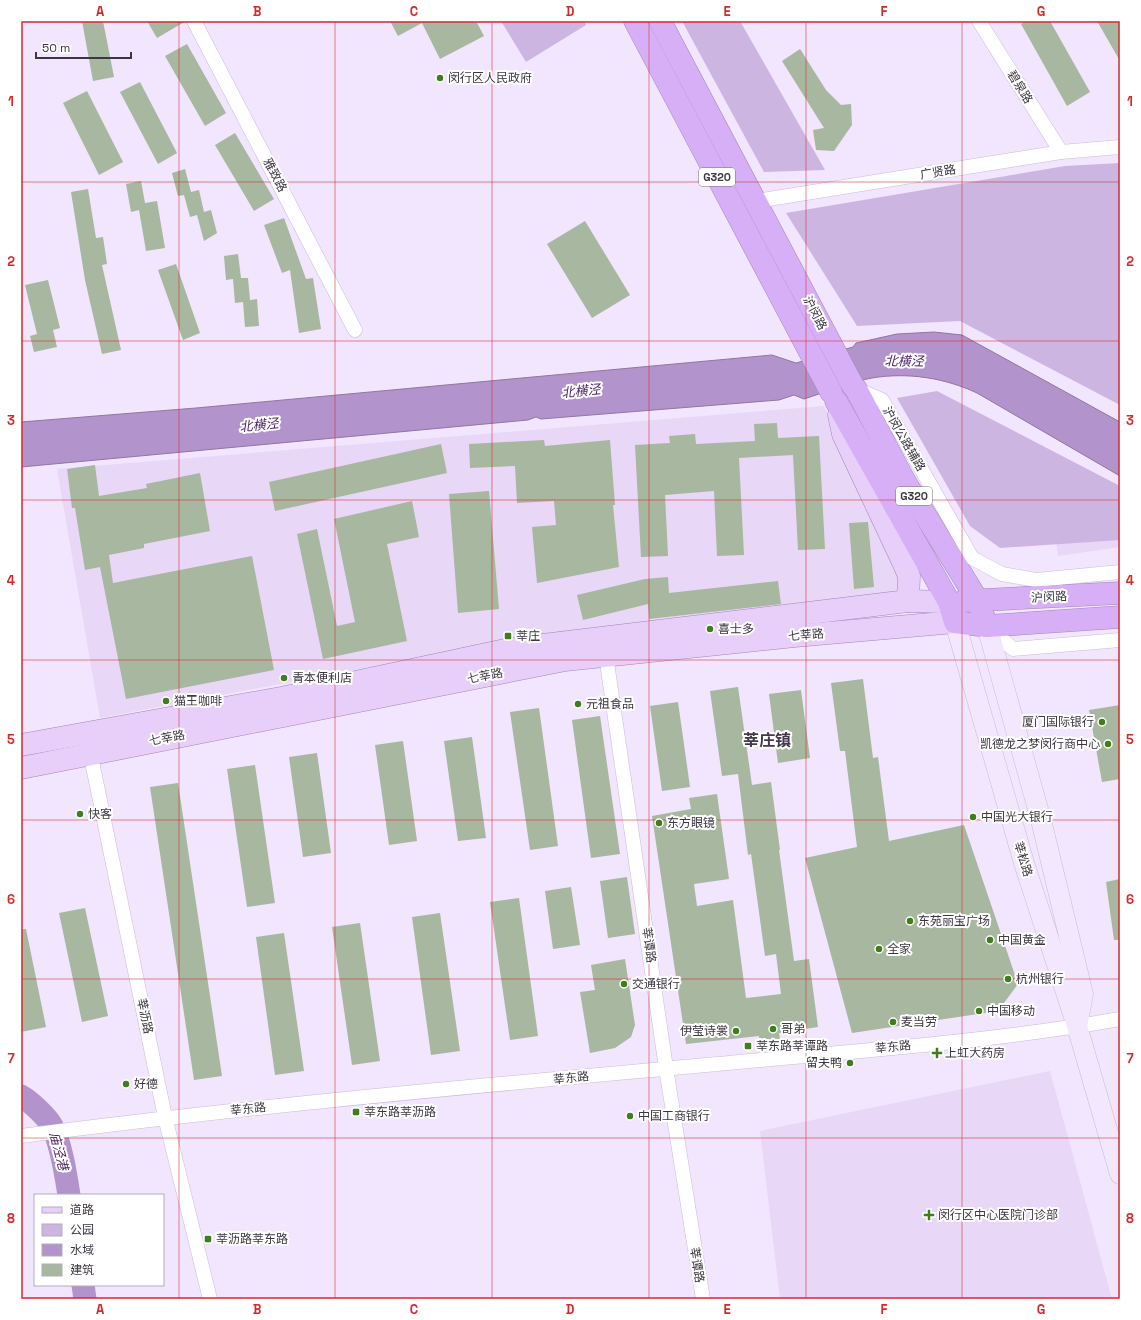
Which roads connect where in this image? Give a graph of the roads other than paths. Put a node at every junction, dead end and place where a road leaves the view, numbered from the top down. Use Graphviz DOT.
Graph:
graph roads {
  1 [pos="194,21"];
  2 [pos="635,21"];
  3 [pos="660,21"];
  4 [pos="979,21"];
  5 [pos="1120,147"];
  6 [pos="1061,152"];
  7 [pos="756,201"];
  8 [pos="355,330"];
  9 [pos="854,388"];
  10 [pos="834,396"];
  11 [pos="1120,572"];
  12 [pos="1120,593"];
  13 [pos="908,601"];
  14 [pos="978,601"];
  15 [pos="952,612"];
  16 [pos="1120,617"];
  17 [pos="987,626"];
  18 [pos="1120,640"];
  19 [pos="604,647"];
  20 [pos="85,733"];
  21 [pos="21,745"];
  22 [pos="91,754"];
  23 [pos="21,768"];
  24 [pos="1120,1019"];
  25 [pos="1077,1026"];
  26 [pos="666,1068"];
  27 [pos="165,1117"];
  28 [pos="25,1136"];
  29 [pos="1120,1174"];
  30 [pos="210,1299"];
  31 [pos="703,1299"];
  1 -- 8 [label="street, 雅致路"];
  2 -- 10 [label="highway, 沪闵路 / G320"];
  3 -- 7 [label="highway, 沪闵路 / G320"];
  4 -- 6 [label="street, 碧泉路"];
  5 -- 6 [label="street, 广贤路"];
  6 -- 7 [label="street, 广贤路"];
  7 -- 9 [label="highway, 沪闵路 / G320"];
  9 -- 11 [label="street, 沪闵公路辅路"];
  9 -- 14 [label="highway, 沪闵路 / G320"];
  10 -- 13 [label="main road"];
  10 -- 15 [label="highway, 沪闵路 / G320"];
  12 -- 14 [label="highway, 沪闵路"];
  13 -- 15 [label="main road, 七莘路"];
  13 -- 19 [label="main road, 七莘路"];
  14 -- 15 [label="highway, 沪闵路"];
  14 -- 17 [label="highway, 沪闵路 / G320"];
  15 -- 17 [label="highway, 沪闵路"];
  15 -- 19 [label="main road, 七莘路"];
  15 -- 25 [label="main road, 莘松路"];
  16 -- 17 [label="highway, 沪闵路"];
  17 -- 18 [label="street"];
  17 -- 25 [label="main road, 莘松路"];
  19 -- 20 [label="main road, 七莘路"];
  19 -- 22 [label="main road, 七莘路"];
  19 -- 26 [label="street, 莘谭路"];
  20 -- 21 [label="main road, 七莘路"];
  20 -- 22 [label="street, 莘沥路"];
  22 -- 23 [label="main road, 七莘路"];
  22 -- 27 [label="street, 莘沥路"];
  24 -- 25 [label="street, 莘东路"];
  25 -- 26 [label="street, 莘东路"];
  25 -- 29 [label="main road, 莘松路"];
  26 -- 27 [label="street, 莘东路"];
  26 -- 31 [label="street, 莘谭路"];
  27 -- 28 [label="street, 莘东路"];
  27 -- 30 [label="street, 莘沥路"];
}
